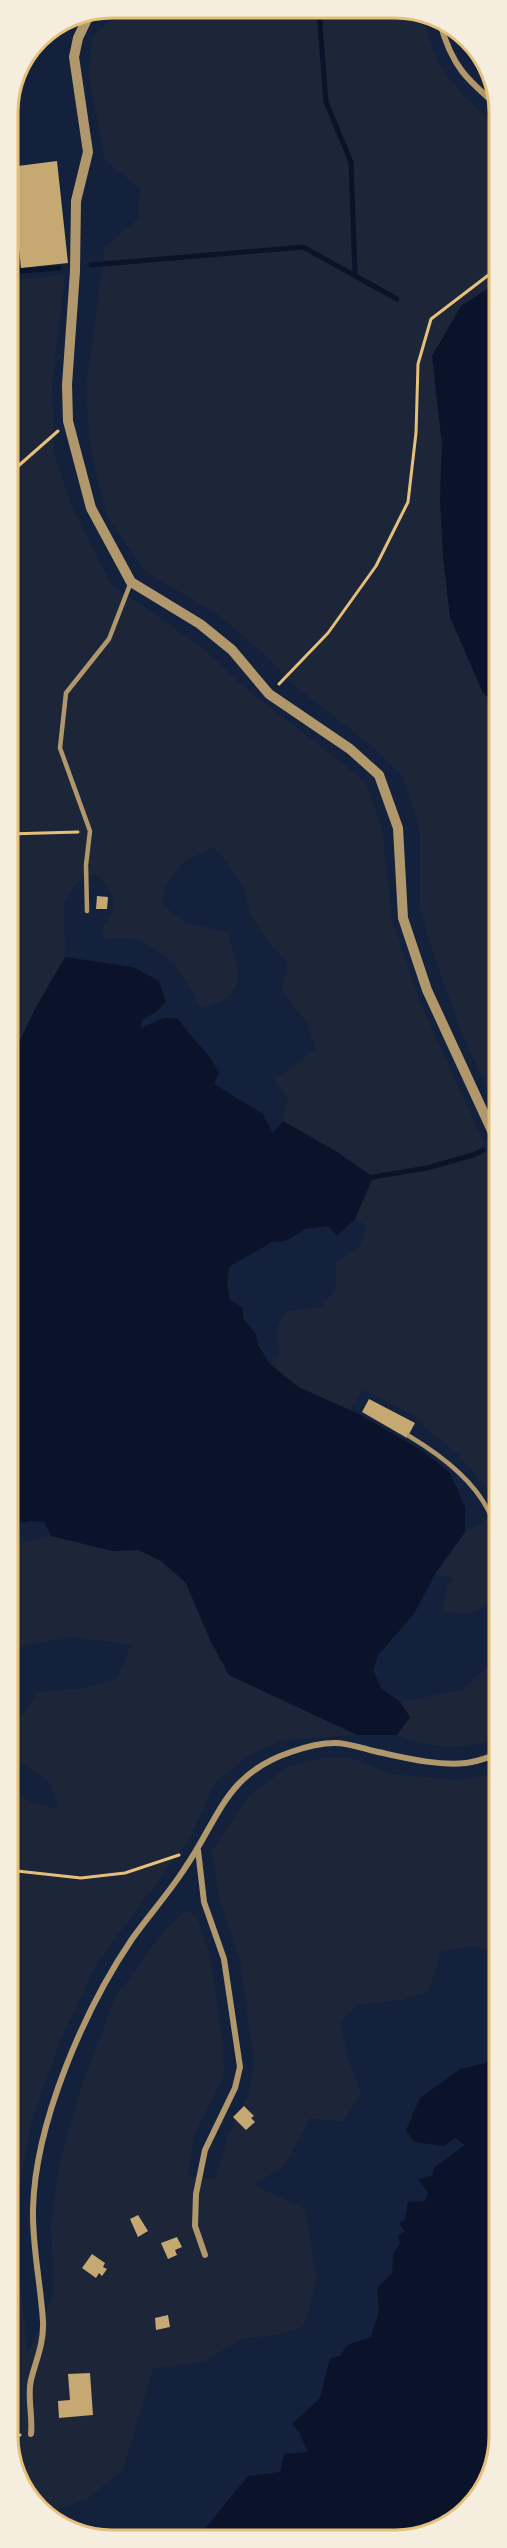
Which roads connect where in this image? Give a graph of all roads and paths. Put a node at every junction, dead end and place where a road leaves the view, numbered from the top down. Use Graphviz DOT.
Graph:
graph roads {
  1 [pos="86,22"];
  2 [pos="442,31"];
  3 [pos="488,97"];
  4 [pos="489,275"];
  5 [pos="68,422"];
  6 [pos="18,467"];
  7 [pos="131,582"];
  8 [pos="269,694"];
  9 [pos="90,831"];
  10 [pos="18,834"];
  11 [pos="87,911"];
  12 [pos="489,1124"];
  13 [pos="409,1436"];
  14 [pos="489,1512"];
  15 [pos="489,1757"];
  16 [pos="198,1849"];
  17 [pos="18,1871"];
  18 [pos="205,2255"];
  19 [pos="31,2434"];
  1 -- 5 [label="street"];
  2 -- 3 [label="street"];
  4 -- 8 [label="path"];
  5 -- 6 [label="path"];
  5 -- 7 [label="street"];
  7 -- 8 [label="street"];
  7 -- 9 [label="lane"];
  8 -- 12 [label="street"];
  9 -- 10 [label="path"];
  9 -- 11 [label="lane"];
  13 -- 14 [label="lane"];
  15 -- 16 [label="street"];
  16 -- 17 [label="path"];
  16 -- 18 [label="street"];
  16 -- 19 [label="street"];
}
